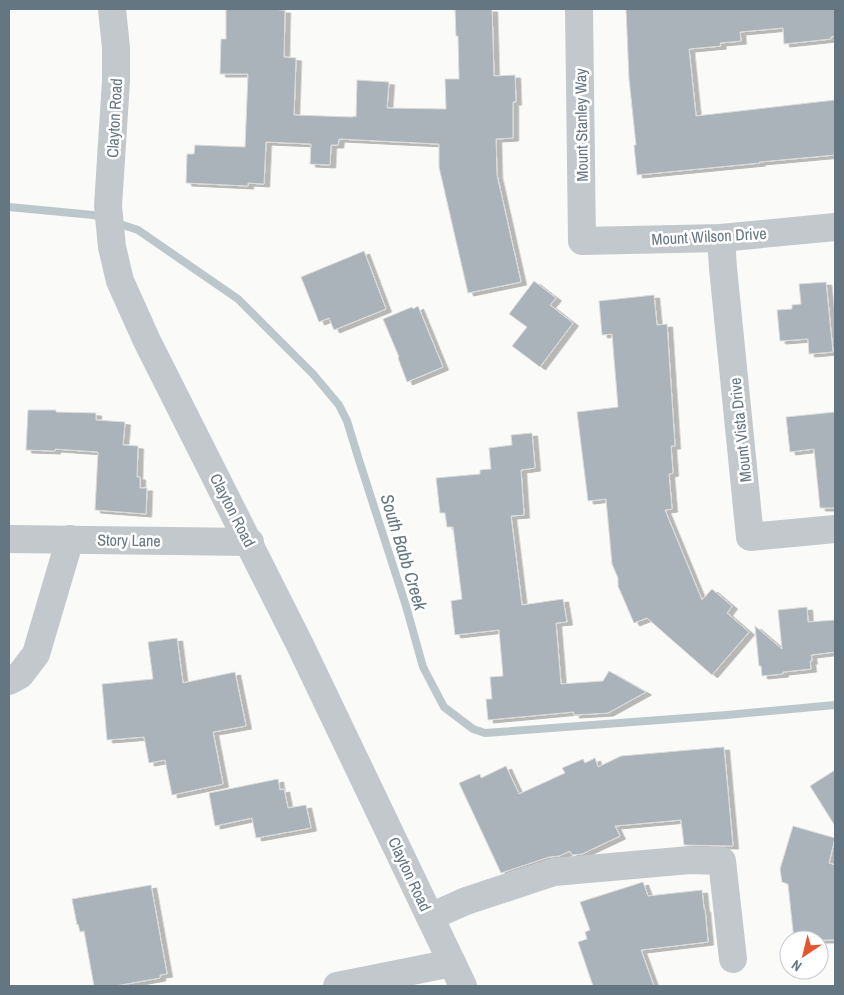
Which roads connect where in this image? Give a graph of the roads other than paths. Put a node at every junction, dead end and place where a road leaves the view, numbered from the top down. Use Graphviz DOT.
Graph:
graph roads {
  1 [pos="112,9"];
  2 [pos="579,9"];
  3 [pos="835,227"];
  4 [pos="721,238"];
  5 [pos="582,241"];
  6 [pos="835,530"];
  7 [pos="9,538"];
  8 [pos="70,539"];
  9 [pos="250,542"];
  10 [pos="9,681"];
  11 [pos="430,917"];
  12 [pos="733,959"];
  13 [pos="458,974"];
  14 [pos="337,986"];
  1 -- 9 [label="street, Clayton Road"];
  2 -- 5 [label="street, Mount Stanley Way"];
  3 -- 4 [label="street, Mount Wilson Drive"];
  4 -- 5 [label="street, Mount Wilson Drive"];
  4 -- 6 [label="street, Mount Vista Drive"];
  7 -- 8 [label="street, Story Lane"];
  8 -- 9 [label="street, Story Lane"];
  8 -- 10 [label="street"];
  9 -- 11 [label="street, Clayton Road"];
  11 -- 12 [label="street"];
  11 -- 13 [label="street, Clayton Road"];
  13 -- 14 [label="street"];
}
